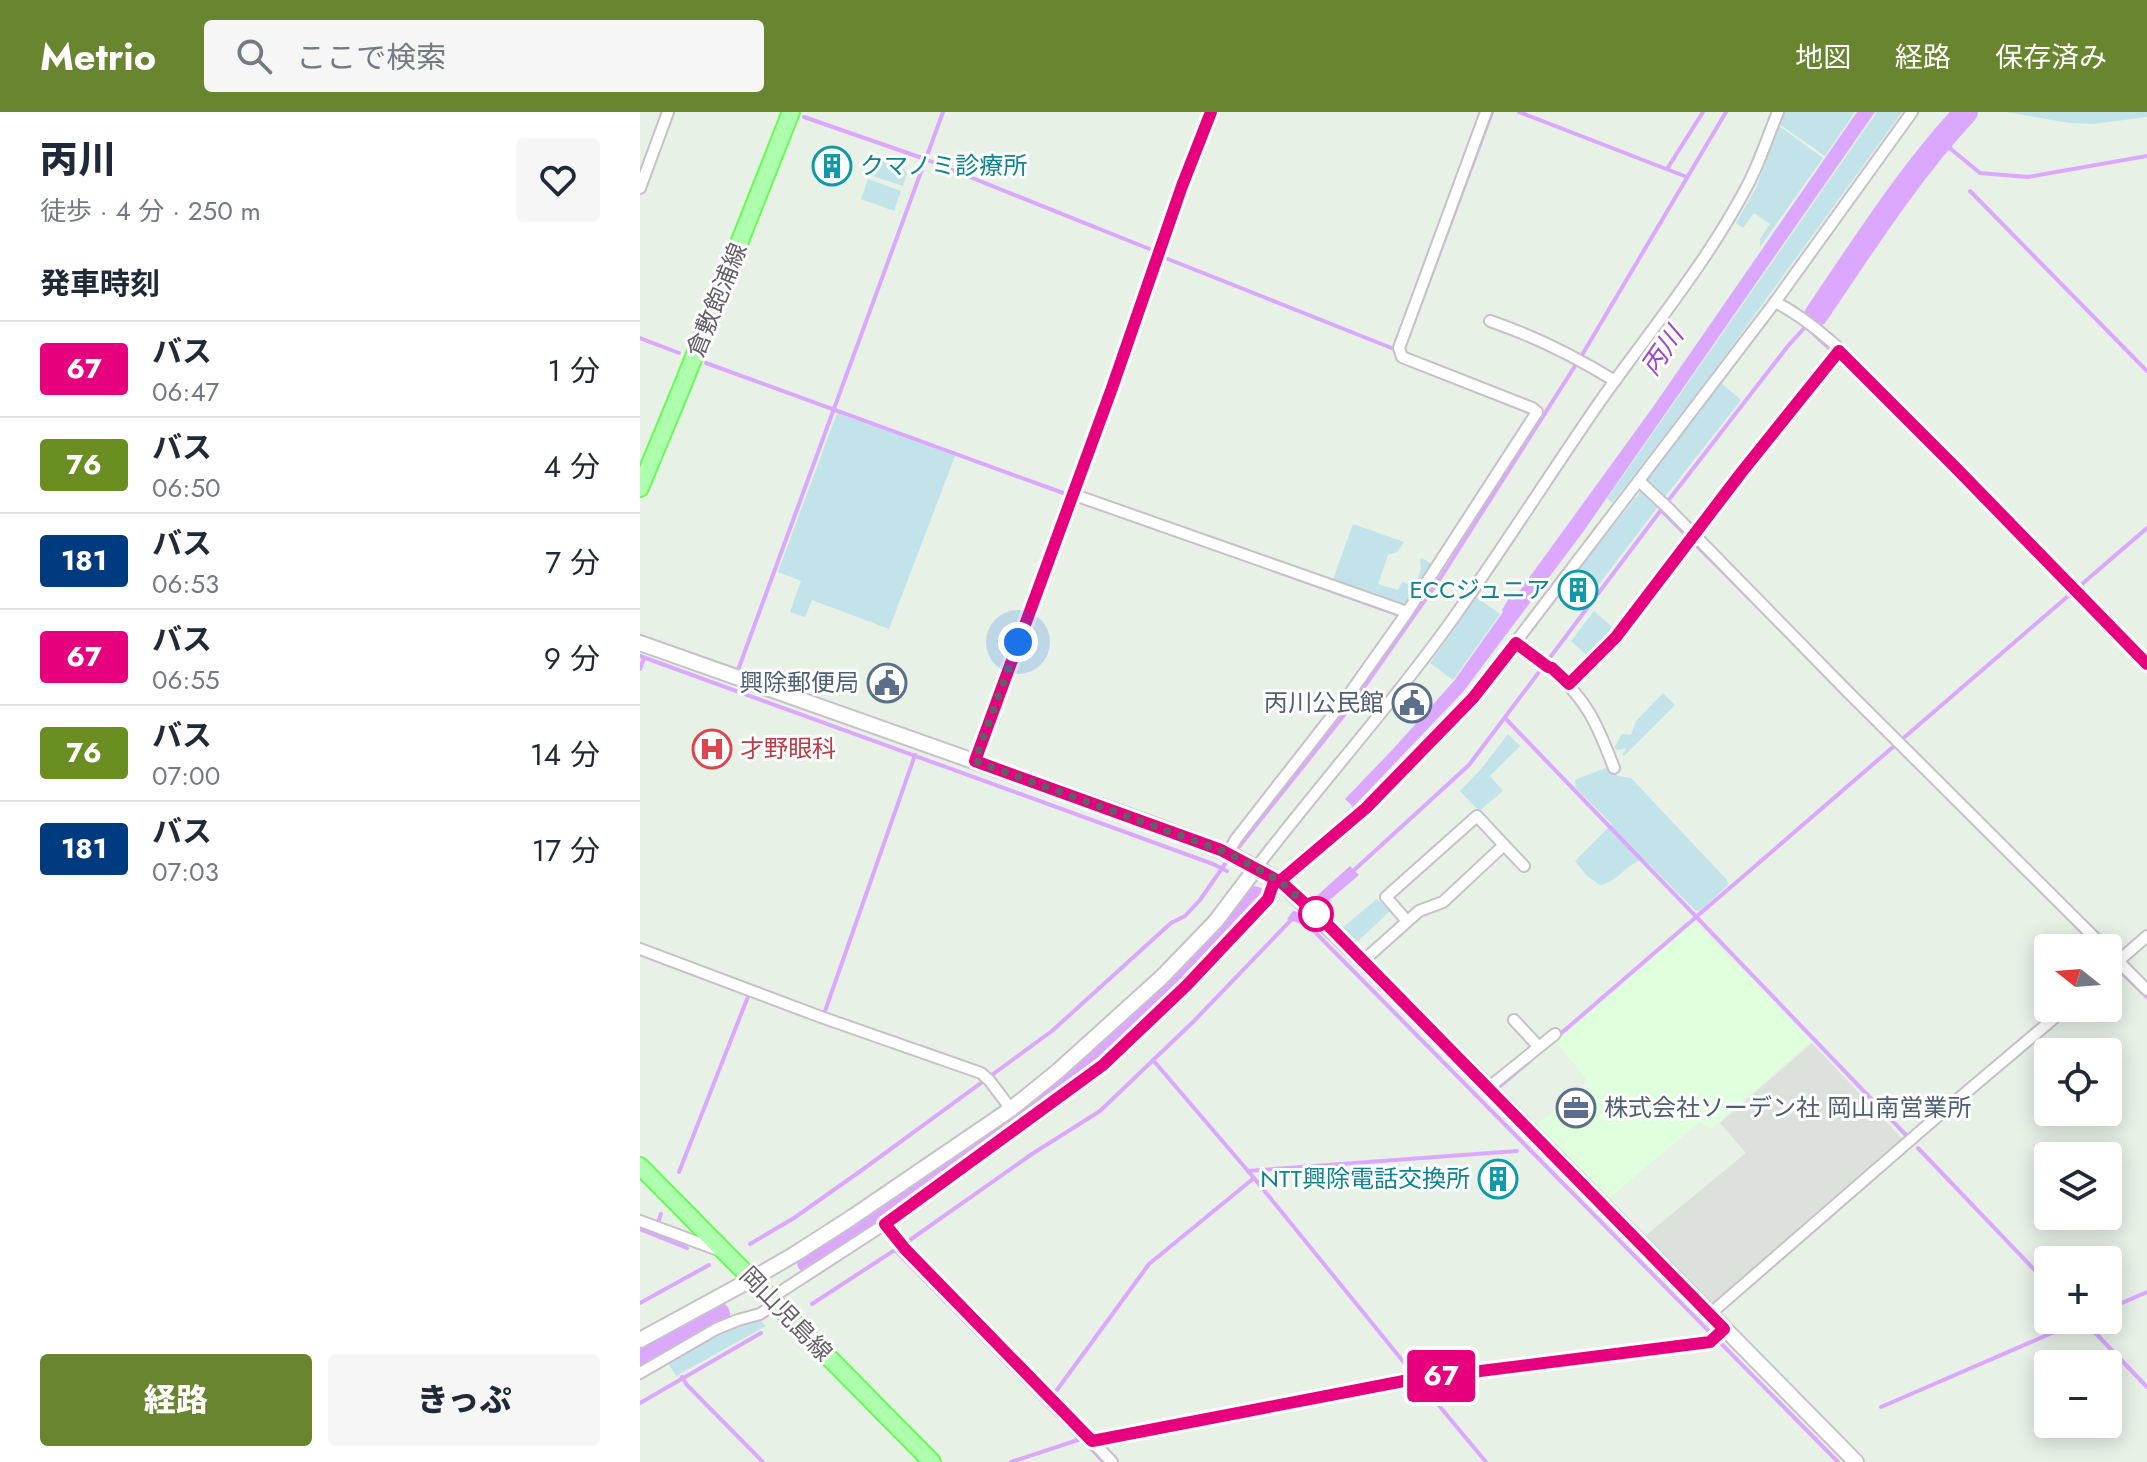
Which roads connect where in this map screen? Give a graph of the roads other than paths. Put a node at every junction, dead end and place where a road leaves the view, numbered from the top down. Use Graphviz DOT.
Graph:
graph roads {
  1 [pos="668,112"];
  2 [pos="791,112"];
  3 [pos="1211,112"];
  4 [pos="1486,112"];
  5 [pos="1778,112"];
  6 [pos="1912,112"];
  7 [pos="640,188"];
  8 [pos="1775,302"];
  9 [pos="1490,321"];
  10 [pos="1837,353"];
  11 [pos="1615,381"];
  12 [pos="1639,481"];
  13 [pos="640,488"];
  14 [pos="1075,495"];
  15 [pos="1691,538"];
  16 [pos="1405,615"];
  17 [pos="1516,643"];
  18 [pos="641,645"];
  19 [pos="2147,664"];
  20 [pos="1569,684"];
  21 [pos="975,761"];
  22 [pos="1614,768"];
  23 [pos="1504,845"];
  24 [pos="1228,853"];
  25 [pos="1524,866"];
  26 [pos="1256,868"];
  27 [pos="1278,880"];
  28 [pos="1407,921"];
  29 [pos="2092,934"];
  30 [pos="2147,936"];
  31 [pos="640,949"];
  32 [pos="2122,958"];
  33 [pos="1363,961"];
  34 [pos="2122,965"];
  35 [pos="2147,990"];
  36 [pos="1514,1020"];
  37 [pos="2049,1022"];
  38 [pos="1555,1034"];
  39 [pos="1538,1046"];
  40 [pos="1488,1088"];
  41 [pos="1011,1109"];
  42 [pos="640,1166"];
  43 [pos="640,1221"];
  44 [pos="885,1224"];
  45 [pos="726,1252"];
  46 [pos="752,1279"];
  47 [pos="773,1301"];
  48 [pos="1710,1314"];
  49 [pos="1719,1334"];
  50 [pos="640,1340"];
  51 [pos="640,1373"];
  52 [pos="1092,1441"];
  53 [pos="932,1462"];
  54 [pos="1112,1462"];
  55 [pos="1856,1462"];
  1 -- 7 [label="street"];
  2 -- 13 [label="main road, 倉敷飽浦線"];
  3 -- 14 [label="street"];
  4 -- 16 [label="street"];
  5 -- 11 [label="street"];
  6 -- 8 [label="street"];
  8 -- 10 [label="street"];
  8 -- 12 [label="street"];
  9 -- 11 [label="street"];
  10 -- 15 [label="street"];
  10 -- 19 [label="street"];
  11 -- 26 [label="street"];
  12 -- 15 [label="street"];
  12 -- 17 [label="street"];
  14 -- 16 [label="street"];
  14 -- 21 [label="street"];
  15 -- 20 [label="street"];
  15 -- 29 [label="street"];
  16 -- 24 [label="street"];
  17 -- 20 [label="street"];
  17 -- 27 [label="street"];
  18 -- 21 [label="street"];
  20 -- 22 [label="street"];
  21 -- 24 [label="street"];
  23 -- 25 [label="street"];
  23 -- 28 [label="street"];
  23 -- 28 [label="street"];
  24 -- 26 [label="street"];
  26 -- 27 [label="street"];
  26 -- 41 [label="street"];
  27 -- 33 [label="street"];
  27 -- 44 [label="street"];
  28 -- 33 [label="street"];
  30 -- 32 [label="street"];
  31 -- 41 [label="street"];
  33 -- 40 [label="street"];
  34 -- 35 [label="street"];
  36 -- 39 [label="street"];
  37 -- 48 [label="street"];
  38 -- 39 [label="street"];
  39 -- 40 [label="street"];
  40 -- 48 [label="street"];
  41 -- 46 [label="street"];
  42 -- 45 [label="main road, 岡山児島線"];
  43 -- 45 [label="street"];
  44 -- 47 [label="street"];
  44 -- 52 [label="street"];
  45 -- 46 [label="main road, 岡山児島線"];
  46 -- 47 [label="main road, 岡山児島線"];
  46 -- 50 [label="street"];
  47 -- 51 [label="street"];
  47 -- 53 [label="main road, 岡山児島線"];
  48 -- 49 [label="street"];
  49 -- 52 [label="street"];
  49 -- 55 [label="street"];
  52 -- 54 [label="street"];
}
